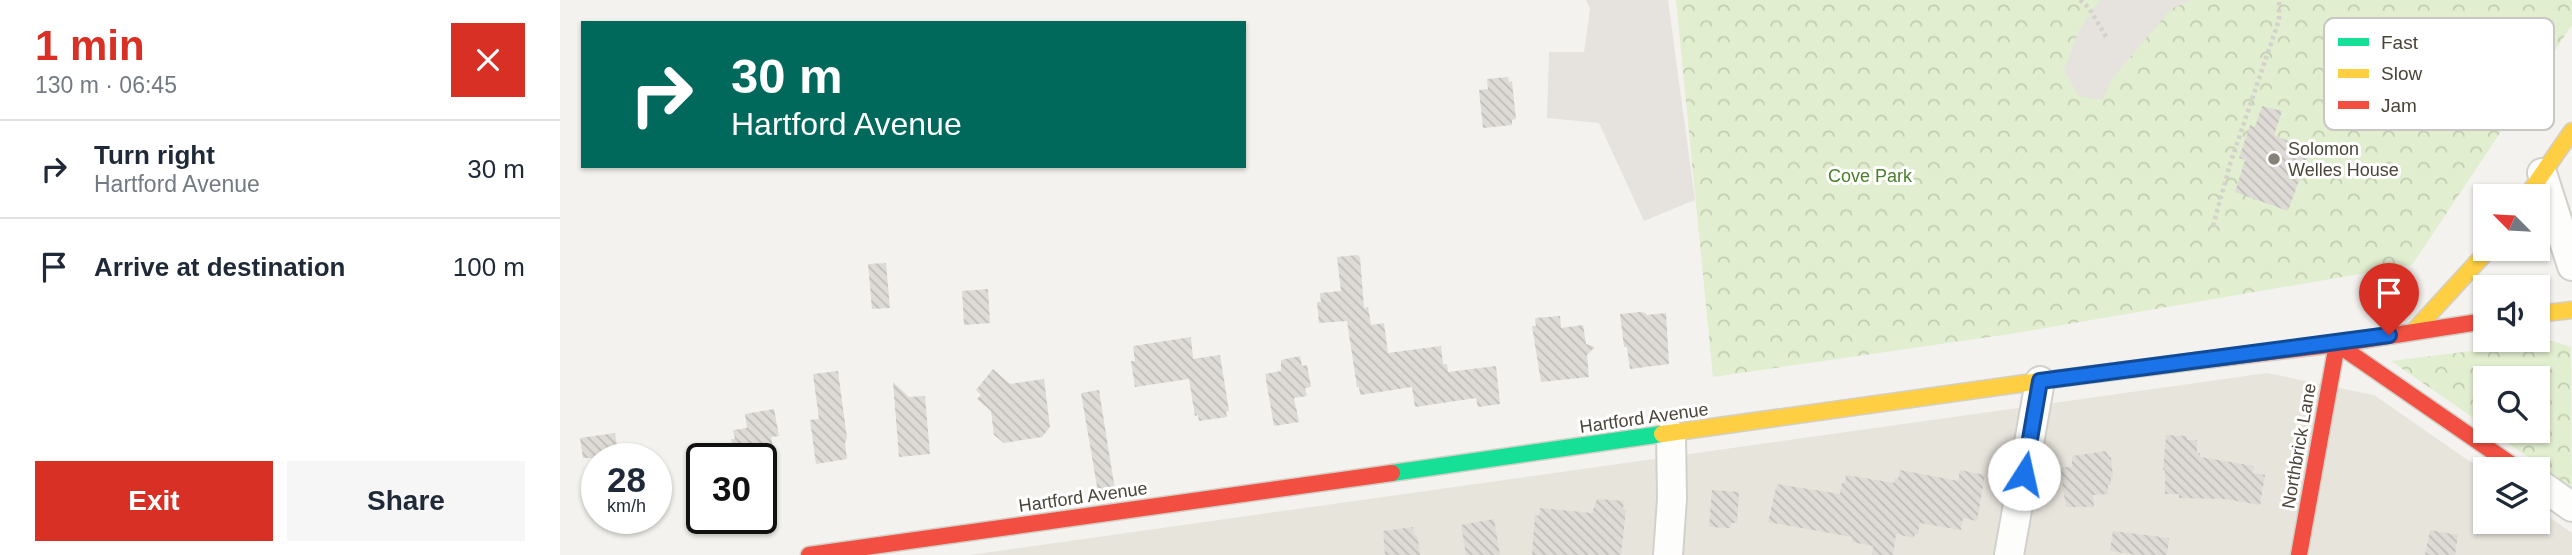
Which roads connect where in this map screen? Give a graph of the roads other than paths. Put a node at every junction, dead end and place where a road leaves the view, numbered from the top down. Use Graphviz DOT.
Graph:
graph roads {
  1 [pos="2572,131"];
  2 [pos="2536,184"];
  3 [pos="2550,218"];
  4 [pos="2478,261"];
  5 [pos="2572,266"];
  6 [pos="2572,310"];
  7 [pos="2550,313"];
  8 [pos="2473,323"];
  9 [pos="2414,331"];
  10 [pos="2337,344"];
  11 [pos="2040,381"];
  12 [pos="1671,434"];
  13 [pos="2501,457"];
  14 [pos="2550,491"];
  15 [pos="2572,507"];
  16 [pos="809,555"];
  17 [pos="1668,555"];
  18 [pos="2009,555"];
  19 [pos="2299,555"];
  1 -- 2 [label="street"];
  3 -- 5 [label="street"];
  4 -- 9 [label="street"];
  6 -- 7 [label="street"];
  8 -- 9 [label="street, Hartford Avenue"];
  9 -- 10 [label="street, Hartford Avenue"];
  10 -- 11 [label="street, Hartford Avenue"];
  10 -- 13 [label="street"];
  10 -- 19 [label="street, Northbrick Lane"];
  11 -- 12 [label="street, Hartford Avenue"];
  11 -- 18 [label="street"];
  12 -- 16 [label="street, Hartford Avenue"];
  12 -- 17 [label="street"];
  14 -- 15 [label="street"];
}
